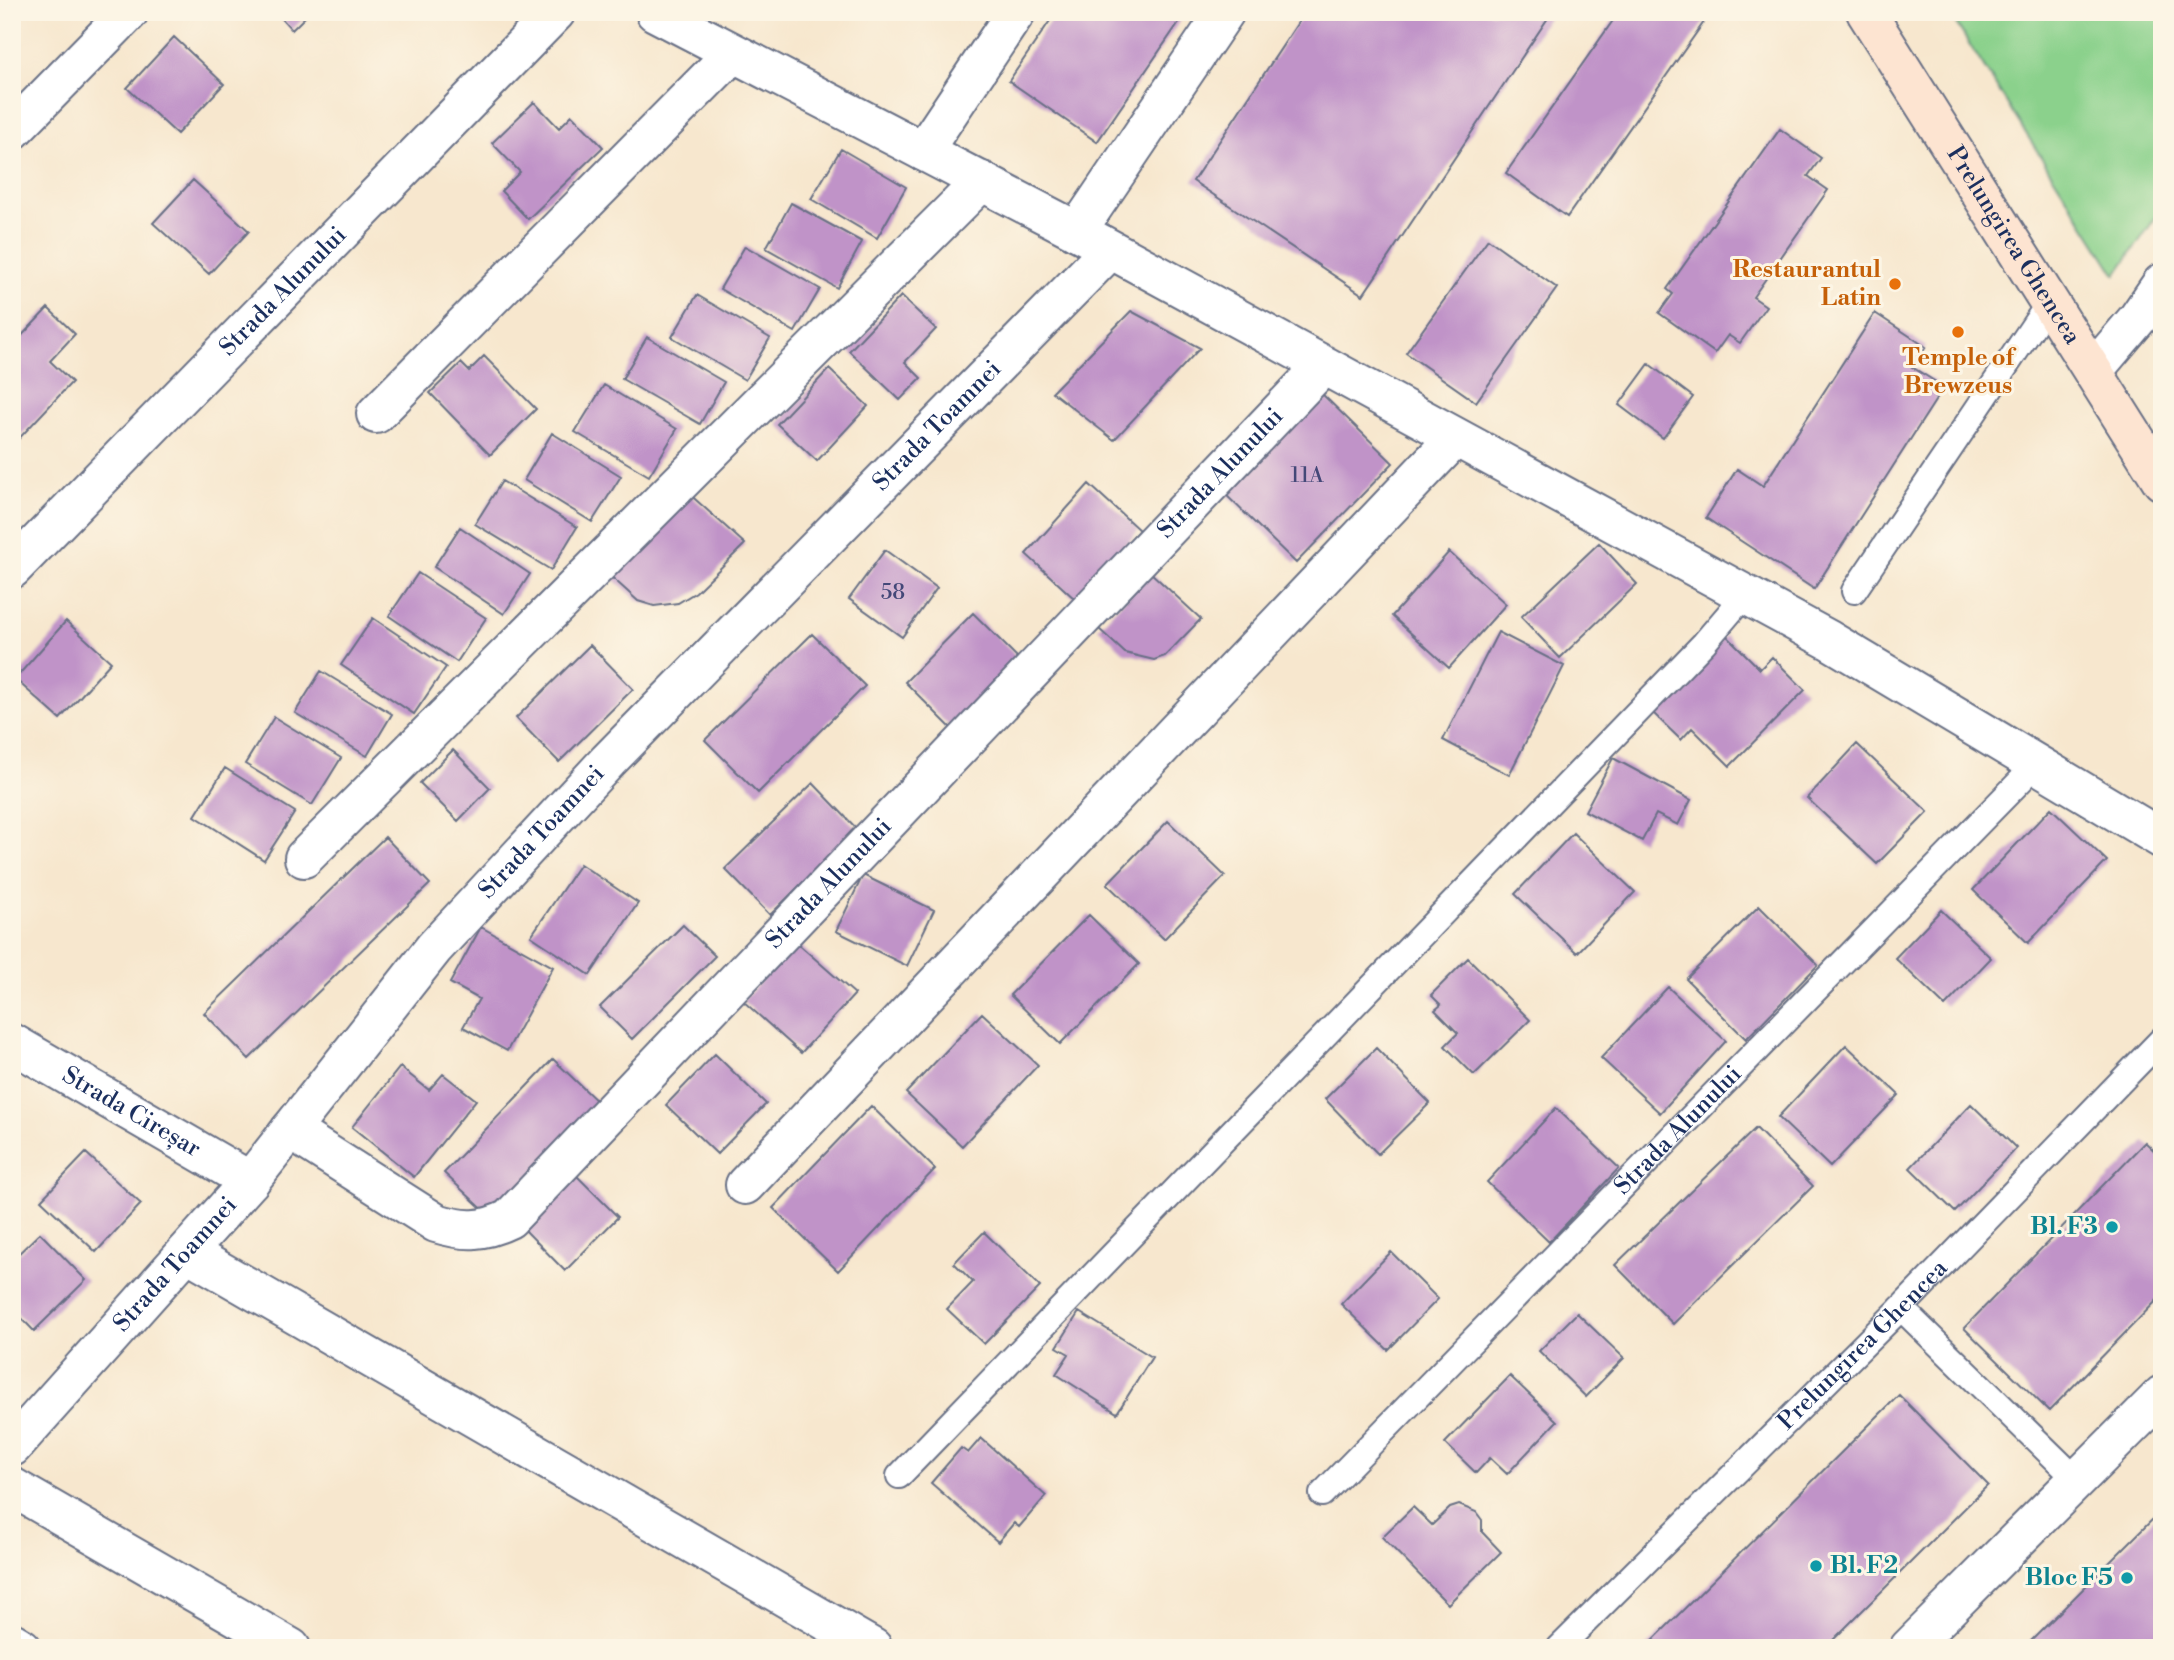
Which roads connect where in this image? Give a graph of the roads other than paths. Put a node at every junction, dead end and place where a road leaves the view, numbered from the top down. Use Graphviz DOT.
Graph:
graph roads {
  1 [pos="129,12"];
  2 [pos="556,12"];
  3 [pos="655,12"];
  4 [pos="1016,12"];
  5 [pos="1225,12"];
  6 [pos="1866,12"];
  7 [pos="733,53"];
  8 [pos="12,131"];
  9 [pos="923,151"];
  10 [pos="982,181"];
  11 [pos="1077,231"];
  12 [pos="1110,250"];
  13 [pos="2162,283"];
  14 [pos="2050,301"];
  15 [pos="1322,367"];
  16 [pos="2093,372"];
  17 [pos="376,414"];
  18 [pos="1455,438"];
  19 [pos="2162,481"];
  20 [pos="12,569"];
  21 [pos="1854,591"];
  22 [pos="1744,596"];
  23 [pos="2035,766"];
  24 [pos="2162,839"];
  25 [pos="304,858"];
  26 [pos="2162,1039"];
  27 [pos="12,1043"];
  28 [pos="290,1130"];
  29 [pos="250,1181"];
  30 [pos="745,1185"];
  31 [pos="187,1252"];
  32 [pos="1901,1308"];
  33 [pos="2162,1395"];
  34 [pos="12,1447"];
  35 [pos="898,1476"];
  36 [pos="2076,1478"];
  37 [pos="12,1487"];
  38 [pos="1322,1494"];
  39 [pos="12,1642"];
  40 [pos="22,1648"];
  41 [pos="291,1648"];
  42 [pos="873,1648"];
  43 [pos="1559,1648"];
  44 [pos="1909,1648"];
  1 -- 8 [label="street"];
  2 -- 20 [label="street, Strada Alunului"];
  3 -- 7 [label="street"];
  4 -- 9 [label="street"];
  5 -- 11 [label="street"];
  6 -- 14 [label="main road, Prelungirea Ghencea"];
  7 -- 9 [label="street"];
  7 -- 17 [label="street"];
  9 -- 10 [label="street"];
  10 -- 11 [label="street"];
  10 -- 25 [label="street"];
  11 -- 12 [label="street"];
  12 -- 15 [label="street"];
  12 -- 28 [label="street, Strada Toamnei"];
  13 -- 16 [label="street"];
  14 -- 16 [label="main road, Prelungirea Ghencea"];
  14 -- 21 [label="lane"];
  15 -- 18 [label="street"];
  15 -- 28 [label="street, Strada Alunului"];
  16 -- 19 [label="main road, Prelungirea Ghencea"];
  18 -- 22 [label="street"];
  18 -- 30 [label="street"];
  22 -- 23 [label="street"];
  22 -- 35 [label="lane"];
  23 -- 24 [label="street"];
  23 -- 38 [label="lane, Strada Alunului"];
  26 -- 32 [label="lane, Prelungirea Ghencea"];
  27 -- 29 [label="street, Strada Cireșar"];
  28 -- 29 [label="street, Strada Toamnei"];
  29 -- 31 [label="street, Strada Toamnei"];
  31 -- 34 [label="street, Strada Toamnei"];
  31 -- 42 [label="street"];
  32 -- 36 [label="lane"];
  32 -- 43 [label="lane, Prelungirea Ghencea"];
  33 -- 36 [label="street"];
  36 -- 44 [label="street"];
  37 -- 41 [label="street"];
  39 -- 40 [label="street"];
}
